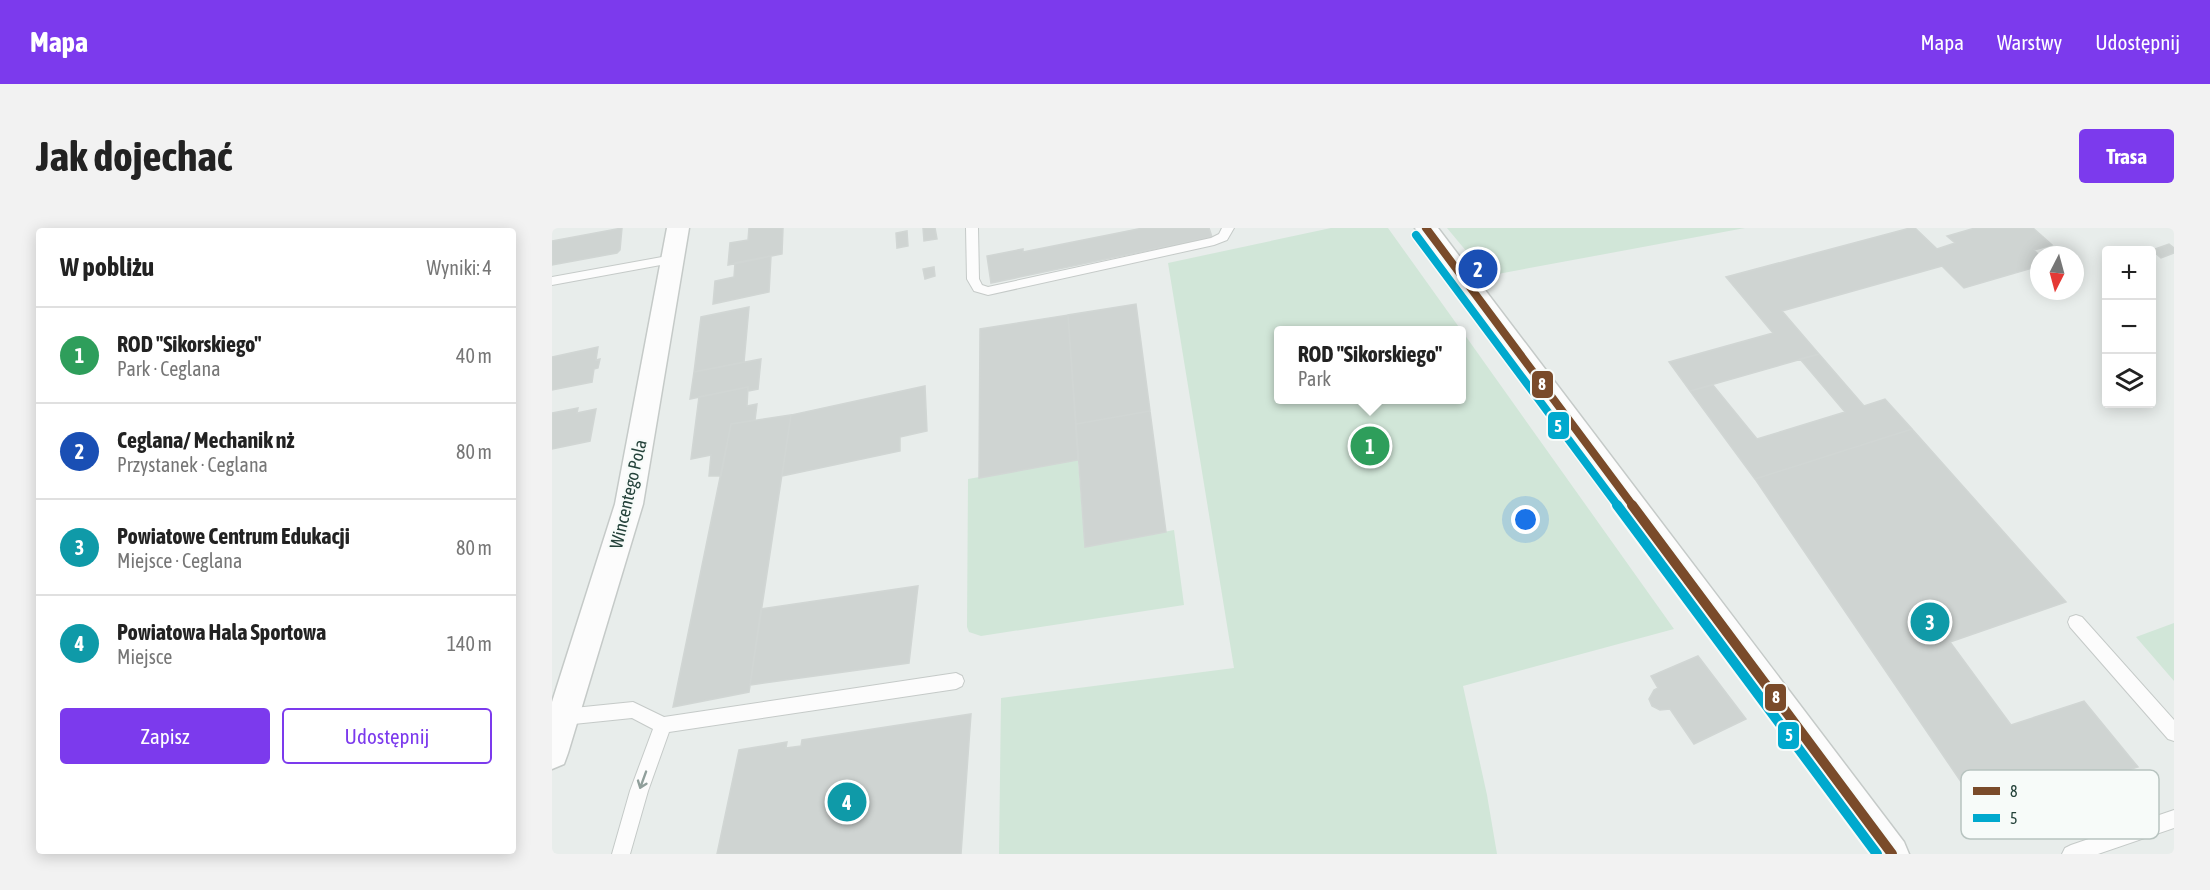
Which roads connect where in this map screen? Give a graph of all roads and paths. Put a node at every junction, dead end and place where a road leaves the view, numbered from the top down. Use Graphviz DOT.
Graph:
graph roads {
  1 [pos="678,228"];
  2 [pos="972,228"];
  3 [pos="1228,228"];
  4 [pos="1426,228"];
  5 [pos="673,259"];
  6 [pos="552,281"];
  7 [pos="2076,622"];
  8 [pos="956,681"];
  9 [pos="564,717"];
  10 [pos="663,725"];
  11 [pos="2174,733"];
  12 [pos="552,753"];
  13 [pos="2174,819"];
  14 [pos="2159,824"];
  15 [pos="2115,839"];
  16 [pos="621,854"];
  17 [pos="1892,854"];
  18 [pos="2071,854"];
  1 -- 5 [label="street, Wincentego Pola"];
  2 -- 3 [label="lane"];
  4 -- 17 [label="street"];
  5 -- 6 [label="lane"];
  5 -- 9 [label="street, Wincentego Pola"];
  7 -- 11 [label="lane"];
  8 -- 10 [label="lane"];
  9 -- 10 [label="lane"];
  9 -- 12 [label="street, Wincentego Pola"];
  10 -- 16 [label="lane, one-way"];
  13 -- 14 [label="lane"];
  15 -- 18 [label="lane"];
}
